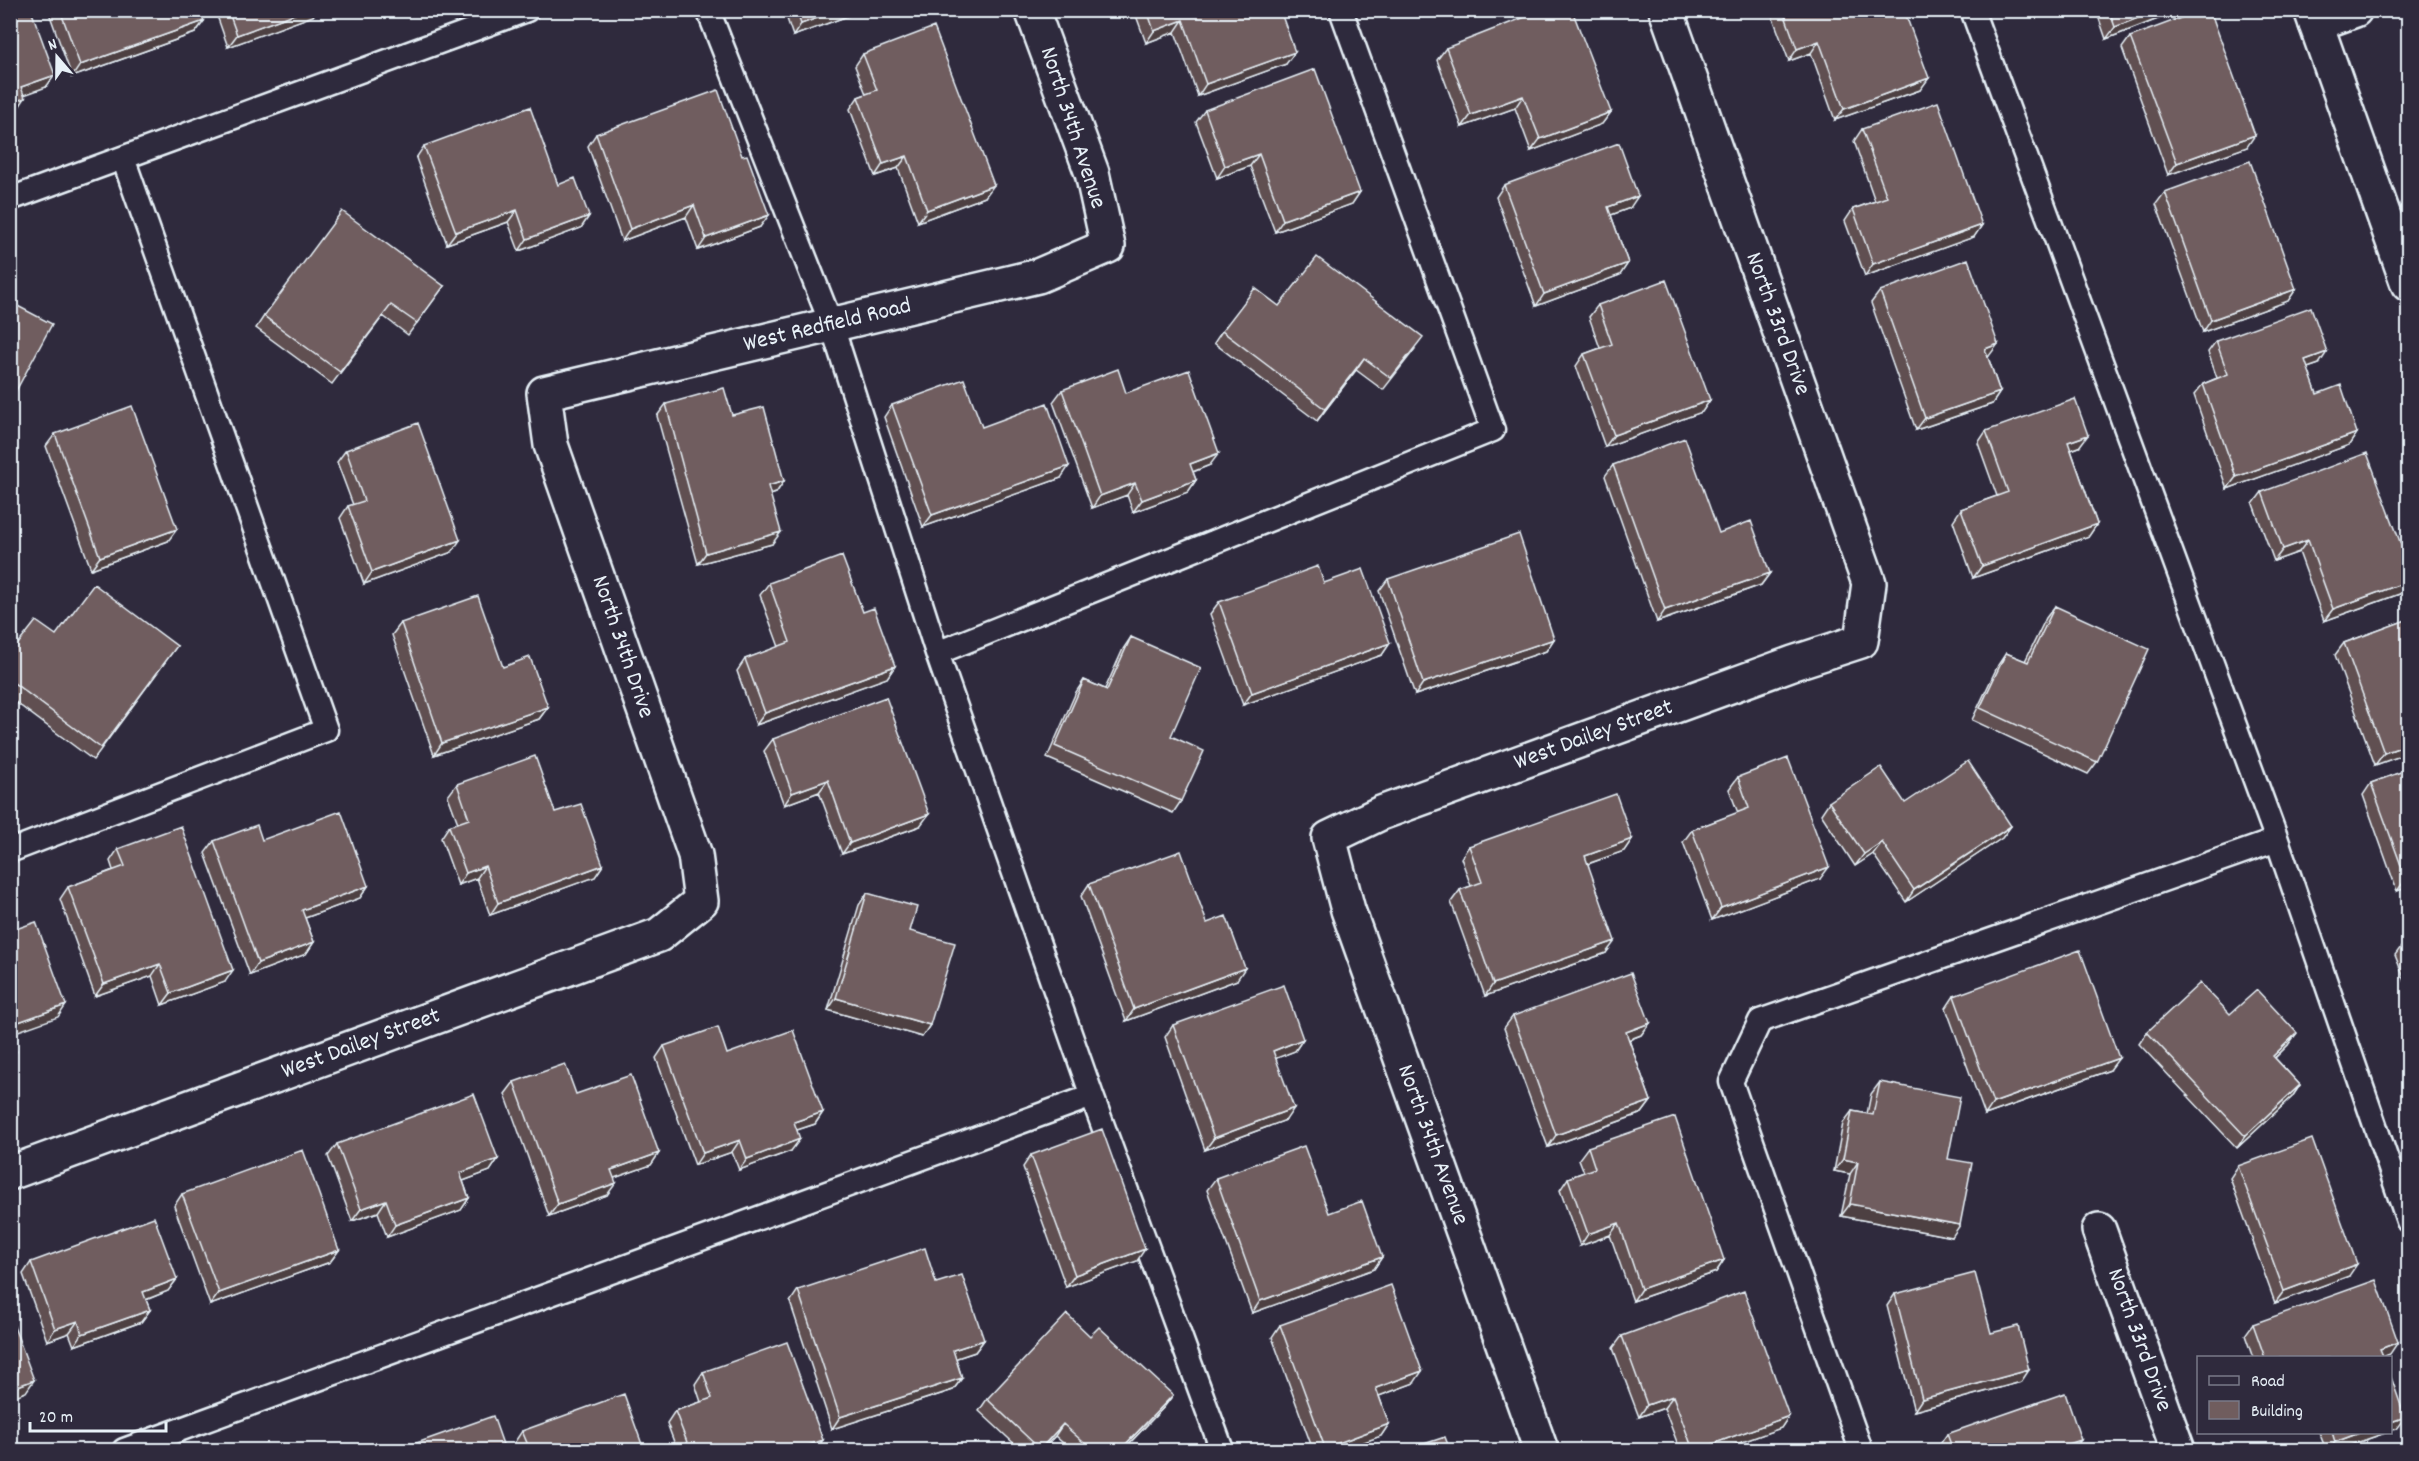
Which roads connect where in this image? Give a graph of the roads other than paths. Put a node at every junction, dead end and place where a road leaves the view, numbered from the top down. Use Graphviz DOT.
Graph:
graph roads {
  1 [pos="527,10"];
  2 [pos="708,10"];
  3 [pos="1032,10"];
  4 [pos="1341,10"];
  5 [pos="1666,10"];
  6 [pos="1972,10"];
  7 [pos="2355,10"];
  8 [pos="2314,17"];
  9 [pos="123,158"];
  10 [pos="10,199"];
  11 [pos="1108,246"];
  12 [pos="2409,284"];
  13 [pos="832,326"];
  14 [pos="544,393"];
  15 [pos="1861,641"];
  16 [pos="937,653"];
  17 [pos="1329,838"];
  18 [pos="2277,840"];
  19 [pos="10,850"];
  20 [pos="701,901"];
  21 [pos="1092,1096"];
  22 [pos="10,1173"];
  23 [pos="2409,1221"];
  24 [pos="2099,1230"];
  25 [pos="124,1450"];
  26 [pos="1222,1450"];
  27 [pos="1541,1450"];
  28 [pos="1861,1450"];
  29 [pos="2178,1450"];
  1 -- 9 [label="lane"];
  2 -- 13 [label="lane"];
  3 -- 11 [label="street, North 34th Avenue"];
  4 -- 16 [label="lane"];
  5 -- 15 [label="street, North 33rd Drive"];
  6 -- 18 [label="lane"];
  7 -- 8 [label="street"];
  8 -- 12 [label="street"];
  9 -- 10 [label="lane"];
  9 -- 19 [label="lane"];
  11 -- 13 [label="street, West Redfield Road"];
  13 -- 14 [label="street, West Redfield Road"];
  13 -- 16 [label="lane"];
  14 -- 20 [label="street, North 34th Drive"];
  15 -- 17 [label="street, West Dailey Street"];
  16 -- 21 [label="lane"];
  17 -- 27 [label="street, North 34th Avenue"];
  18 -- 23 [label="lane"];
  18 -- 28 [label="lane"];
  20 -- 22 [label="street, West Dailey Street"];
  21 -- 25 [label="lane"];
  21 -- 26 [label="lane"];
  24 -- 29 [label="street, North 33rd Drive"];
}
